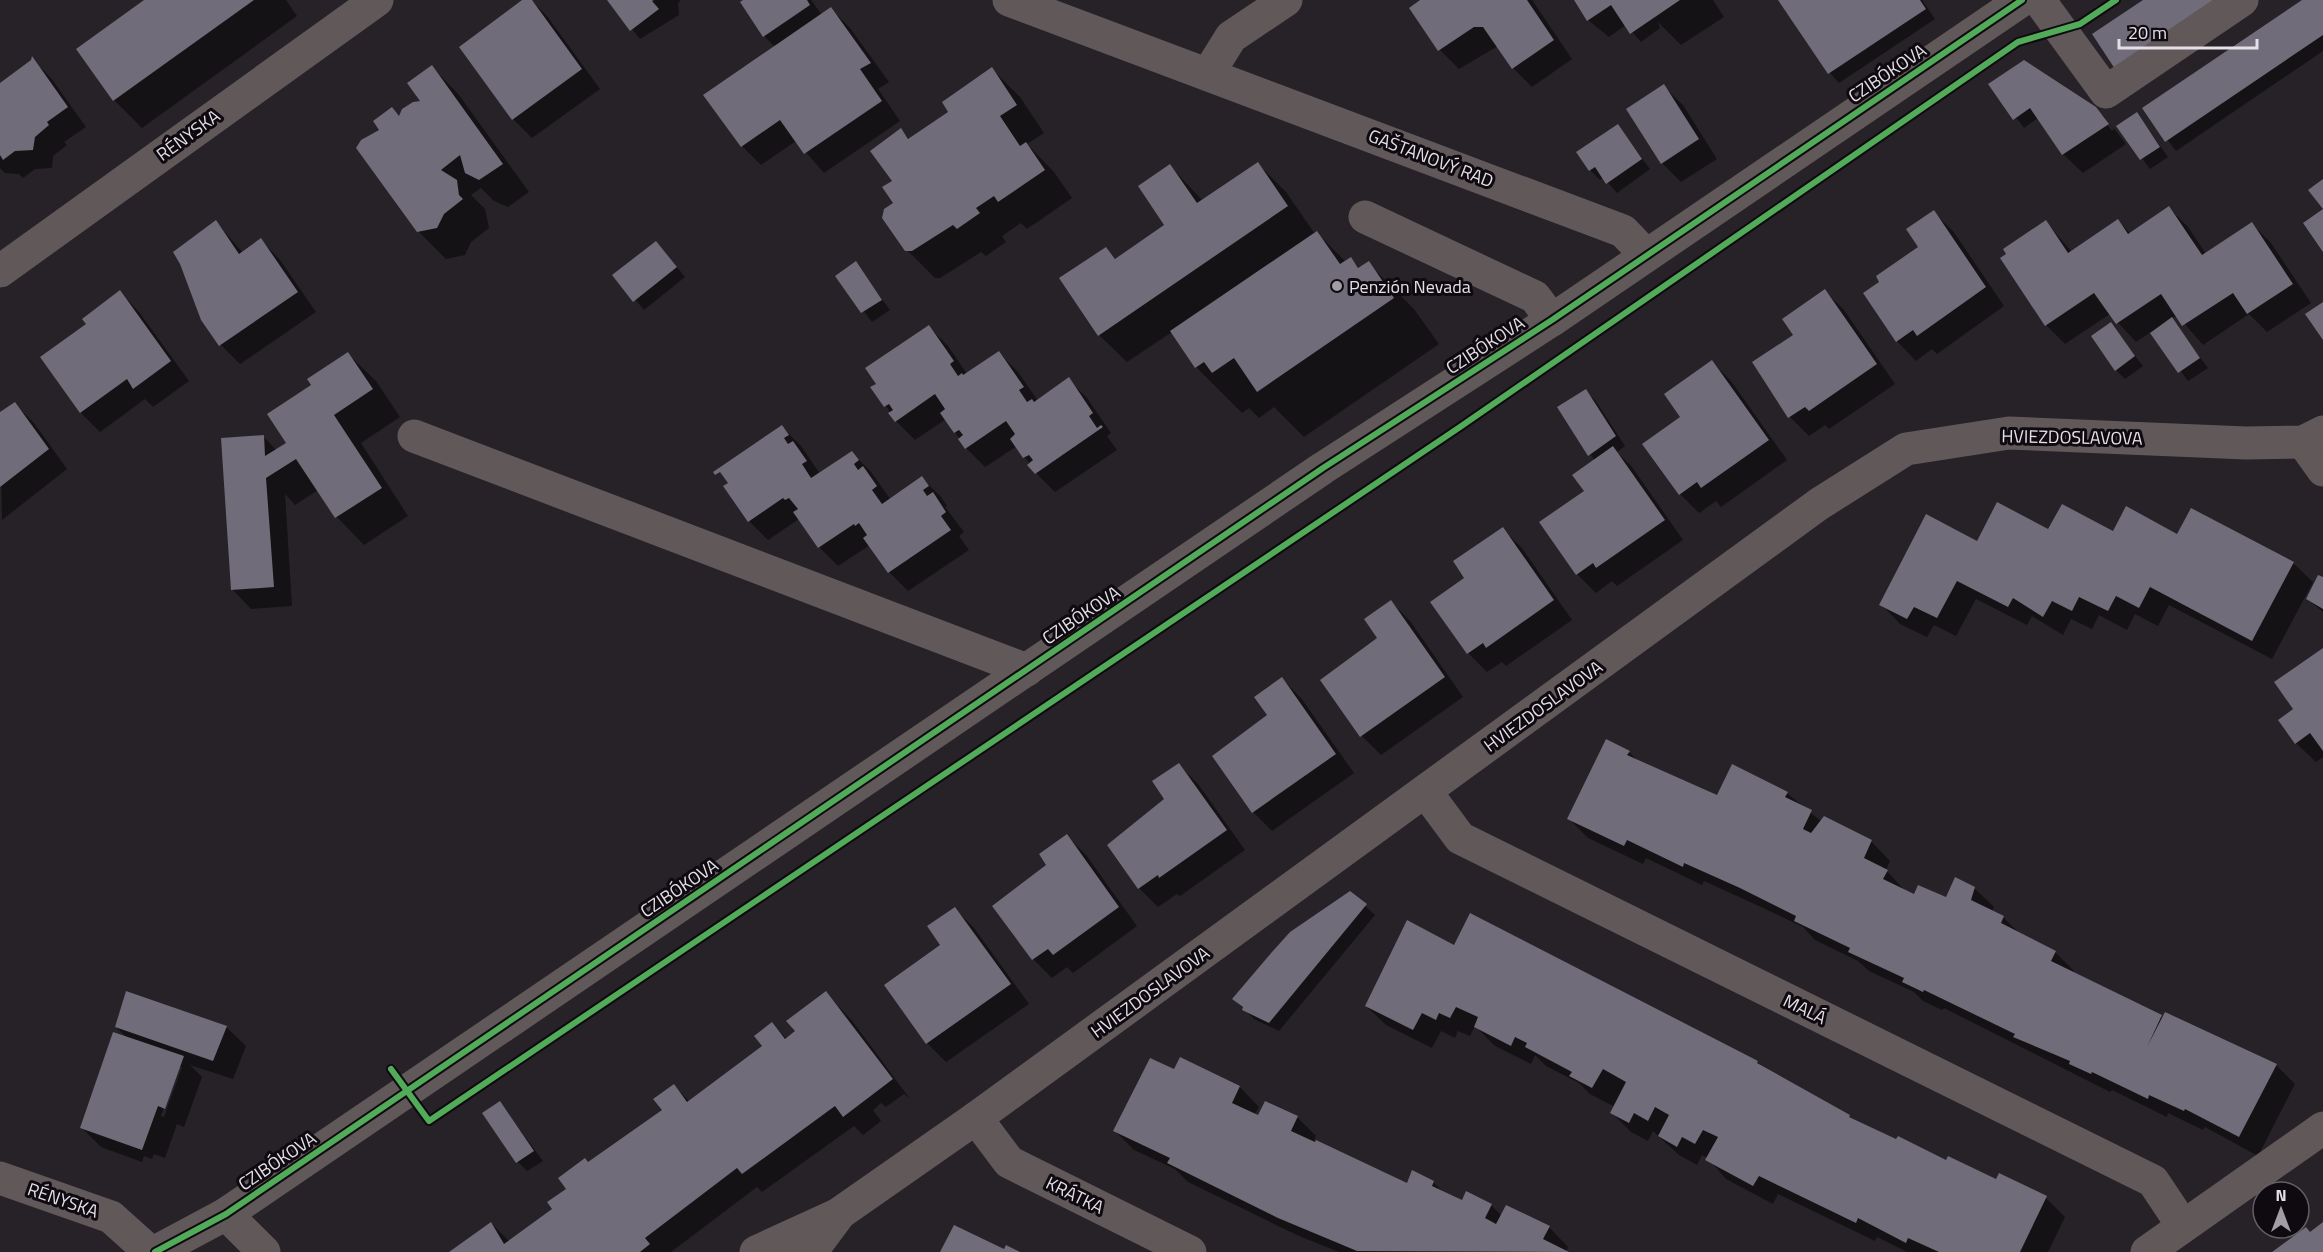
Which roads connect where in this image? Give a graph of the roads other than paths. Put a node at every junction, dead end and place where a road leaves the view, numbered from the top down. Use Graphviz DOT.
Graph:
graph roads {
  1 [pos="377,0"];
  2 [pos="1009,0"];
  3 [pos="1286,0"];
  4 [pos="2022,0"];
  5 [pos="2039,0"];
  6 [pos="2242,0"];
  7 [pos="1208,74"];
  8 [pos="1365,217"];
  9 [pos="1645,255"];
  10 [pos="0,271"];
  11 [pos="1552,320"];
  12 [pos="414,436"];
  13 [pos="2313,437"];
  14 [pos="2323,470"];
  15 [pos="1028,670"];
  16 [pos="1426,792"];
  17 [pos="976,1118"];
  18 [pos="2323,1128"];
  19 [pos="0,1178"];
  20 [pos="840,1213"];
  21 [pos="226,1214"];
  22 [pos="2183,1226"];
  23 [pos="150,1252"];
  24 [pos="155,1252"];
  25 [pos="264,1252"];
  26 [pos="756,1252"];
  27 [pos="811,1252"];
  28 [pos="1190,1252"];
  29 [pos="2146,1252"];
  1 -- 10 [label="street, RÉNYSKA"];
  2 -- 7 [label="street, GAŠTANOVÝ RAD"];
  3 -- 7 [label="street"];
  4 -- 9 [label="street, CZIBÓKOVA"];
  5 -- 6 [label="street"];
  7 -- 9 [label="street, GAŠTANOVÝ RAD"];
  8 -- 11 [label="street"];
  9 -- 11 [label="street, CZIBÓKOVA"];
  11 -- 15 [label="street, CZIBÓKOVA"];
  12 -- 15 [label="street"];
  13 -- 14 [label="street"];
  13 -- 16 [label="street, HVIEZDOSLAVOVA"];
  15 -- 21 [label="street, CZIBÓKOVA"];
  16 -- 17 [label="street, HVIEZDOSLAVOVA"];
  16 -- 22 [label="street, MALÁ"];
  17 -- 20 [label="street, HVIEZDOSLAVOVA"];
  17 -- 28 [label="street, KRÁTKA"];
  18 -- 22 [label="street"];
  19 -- 23 [label="street, RÉNYSKA"];
  20 -- 26 [label="street, HVIEZDOSLAVOVA"];
  20 -- 27 [label="street, HVIEZDOSLAVOVA"];
  21 -- 24 [label="street, CZIBÓKOVA"];
  21 -- 25 [label="street"];
  22 -- 29 [label="street"];
}
